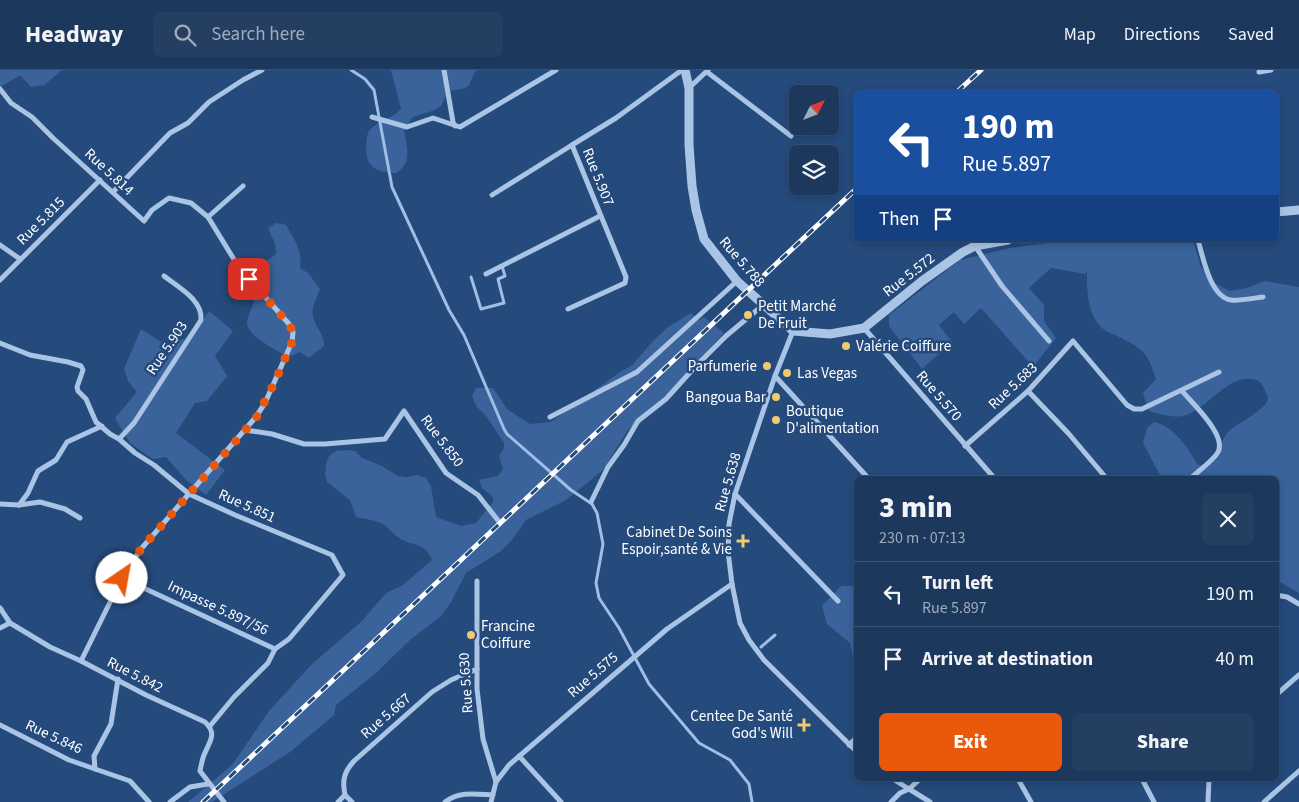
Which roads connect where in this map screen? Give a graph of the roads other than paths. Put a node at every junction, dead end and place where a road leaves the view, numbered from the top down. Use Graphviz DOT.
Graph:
graph roads {
  1 [pos="262,70"];
  2 [pos="444,70"];
  3 [pos="556,70"];
  4 [pos="684,70"];
  5 [pos="1271,70"];
  6 [pos="708,71"];
  7 [pos="1259,72"];
  8 [pos="689,88"];
  9 [pos="0,89"];
  10 [pos="372,117"];
  11 [pos="456,126"];
  12 [pos="792,136"];
  13 [pos="572,145"];
  14 [pos="100,180"];
  15 [pos="243,186"];
  16 [pos="113,192"];
  17 [pos="492,194"];
  18 [pos="1299,205"];
  19 [pos="1299,210"];
  20 [pos="1279,212"];
  21 [pos="600,216"];
  22 [pos="208,217"];
  23 [pos="1199,242"];
  24 [pos="980,243"];
  25 [pos="0,245"];
  26 [pos="20,259"];
  27 [pos="486,274"];
  28 [pos="164,276"];
  29 [pos="0,280"];
  30 [pos="737,281"];
  31 [pos="1263,297"];
  32 [pos="762,305"];
  33 [pos="568,309"];
  34 [pos="861,329"];
  35 [pos="793,331"];
  36 [pos="1049,341"];
  37 [pos="0,343"];
  38 [pos="1219,372"];
  39 [pos="774,376"];
  40 [pos="1182,391"];
  41 [pos="1028,392"];
  42 [pos="550,417"];
  43 [pos="102,426"];
  44 [pos="245,430"];
  45 [pos="119,439"];
  46 [pos="965,446"];
  47 [pos="866,476"];
  48 [pos="992,476"];
  49 [pos="1104,476"];
  50 [pos="1193,476"];
  51 [pos="189,494"];
  52 [pos="735,494"];
  53 [pos="591,502"];
  54 [pos="0,504"];
  55 [pos="19,505"];
  56 [pos="80,518"];
  57 [pos="500,523"];
  58 [pos="122,578"];
  59 [pos="477,581"];
  60 [pos="732,584"];
  61 [pos="1279,596"];
  62 [pos="838,601"];
  63 [pos="1299,604"];
  64 [pos="0,608"];
  65 [pos="10,623"];
  66 [pos="0,628"];
  67 [pos="275,649"];
  68 [pos="81,661"];
  69 [pos="477,668"];
  70 [pos="1299,675"];
  71 [pos="118,679"];
  72 [pos="1279,692"];
  73 [pos="0,725"];
  74 [pos="210,726"];
  75 [pos="854,740"];
  76 [pos="849,745"];
  77 [pos="854,749"];
  78 [pos="519,756"];
  79 [pos="95,768"];
  80 [pos="1299,771"];
  81 [pos="896,781"];
  82 [pos="918,781"];
  83 [pos="1019,781"];
  84 [pos="1143,781"];
  85 [pos="1209,781"];
  86 [pos="496,782"];
  87 [pos="208,784"];
  88 [pos="909,789"];
  89 [pos="345,795"];
  90 [pos="493,796"];
  91 [pos="218,800"];
  92 [pos="149,802"];
  93 [pos="170,802"];
  94 [pos="224,802"];
  95 [pos="338,802"];
  96 [pos="352,802"];
  97 [pos="445,802"];
  98 [pos="491,802"];
  99 [pos="561,802"];
  100 [pos="891,802"];
  101 [pos="930,802"];
  102 [pos="1031,802"];
  103 [pos="1154,802"];
  104 [pos="1208,802"];
  105 [pos="1264,802"];
  1 -- 16 [label="street"];
  2 -- 11 [label="street"];
  3 -- 11 [label="street"];
  4 -- 8 [label="street, Rue 5.788"];
  4 -- 13 [label="street, Rue 5.907"];
  5 -- 7 [label="street"];
  6 -- 8 [label="street"];
  6 -- 12 [label="street"];
  8 -- 30 [label="street, Rue 5.788"];
  9 -- 14 [label="street, Rue 5.814"];
  10 -- 11 [label="street"];
  13 -- 17 [label="street"];
  13 -- 21 [label="street, Rue 5.907"];
  14 -- 16 [label="street, Rue 5.814"];
  14 -- 26 [label="street, Rue 5.815"];
  15 -- 22 [label="street"];
  16 -- 22 [label="street, Rue 5.814"];
  18 -- 19 [label="street"];
  19 -- 20 [label="street"];
  21 -- 27 [label="street"];
  21 -- 33 [label="street, Rue 5.907"];
  22 -- 44 [label="street"];
  23 -- 31 [label="street"];
  24 -- 34 [label="street, Rue 5.572"];
  24 -- 36 [label="street"];
  25 -- 26 [label="street"];
  26 -- 29 [label="street, Rue 5.815"];
  28 -- 45 [label="street, Rue 5.903"];
  30 -- 32 [label="street, Rue 5.788"];
  30 -- 42 [label="street"];
  32 -- 35 [label="street, Rue 5.788"];
  32 -- 53 [label="street"];
  34 -- 35 [label="street"];
  34 -- 46 [label="street, Rue 5.570"];
  35 -- 39 [label="street, Rue 5.638"];
  37 -- 43 [label="street, Rue 5.851"];
  38 -- 40 [label="street"];
  39 -- 47 [label="street"];
  39 -- 52 [label="street, Rue 5.638"];
  40 -- 41 [label="street, Rue 5.683"];
  40 -- 50 [label="street"];
  41 -- 46 [label="street, Rue 5.683"];
  41 -- 49 [label="street"];
  43 -- 45 [label="street, Rue 5.851"];
  43 -- 55 [label="street"];
  44 -- 51 [label="street"];
  44 -- 57 [label="street, Rue 5.850"];
  45 -- 51 [label="street, Rue 5.851"];
  46 -- 48 [label="street, Rue 5.570"];
  51 -- 58 [label="street"];
  51 -- 67 [label="street, Rue 5.851"];
  52 -- 60 [label="street, Rue 5.638"];
  52 -- 62 [label="street"];
  54 -- 55 [label="street"];
  55 -- 56 [label="street"];
  58 -- 67 [label="street, Impasse 5.897/56"];
  58 -- 68 [label="street"];
  59 -- 69 [label="street, Rue 5.630"];
  60 -- 76 [label="street, Rue 5.638"];
  60 -- 78 [label="street, Rue 5.575"];
  61 -- 63 [label="street"];
  64 -- 65 [label="street, Rue 5.842"];
  65 -- 66 [label="street"];
  65 -- 68 [label="street, Rue 5.842"];
  67 -- 74 [label="street, Rue 5.851"];
  68 -- 71 [label="street, Rue 5.842"];
  69 -- 86 [label="street, Rue 5.630"];
  69 -- 89 [label="street, Rue 5.667"];
  70 -- 72 [label="street"];
  71 -- 74 [label="street, Rue 5.842"];
  71 -- 79 [label="street, Rue 5.846"];
  73 -- 79 [label="street, Rue 5.846"];
  74 -- 87 [label="street"];
  75 -- 76 [label="street"];
  76 -- 77 [label="street, Rue 5.638"];
  78 -- 86 [label="street, Rue 5.575"];
  78 -- 99 [label="street"];
  79 -- 92 [label="street"];
  80 -- 105 [label="street"];
  81 -- 88 [label="street"];
  82 -- 88 [label="street"];
  83 -- 102 [label="street"];
  84 -- 103 [label="street"];
  85 -- 104 [label="street"];
  86 -- 90 [label="street, Rue 5.575"];
  87 -- 91 [label="street"];
  87 -- 93 [label="street"];
  88 -- 100 [label="street"];
  88 -- 101 [label="street"];
  89 -- 95 [label="street"];
  89 -- 96 [label="street"];
  90 -- 97 [label="street"];
  90 -- 98 [label="street, Rue 5.575"];
  91 -- 94 [label="street"];
}
